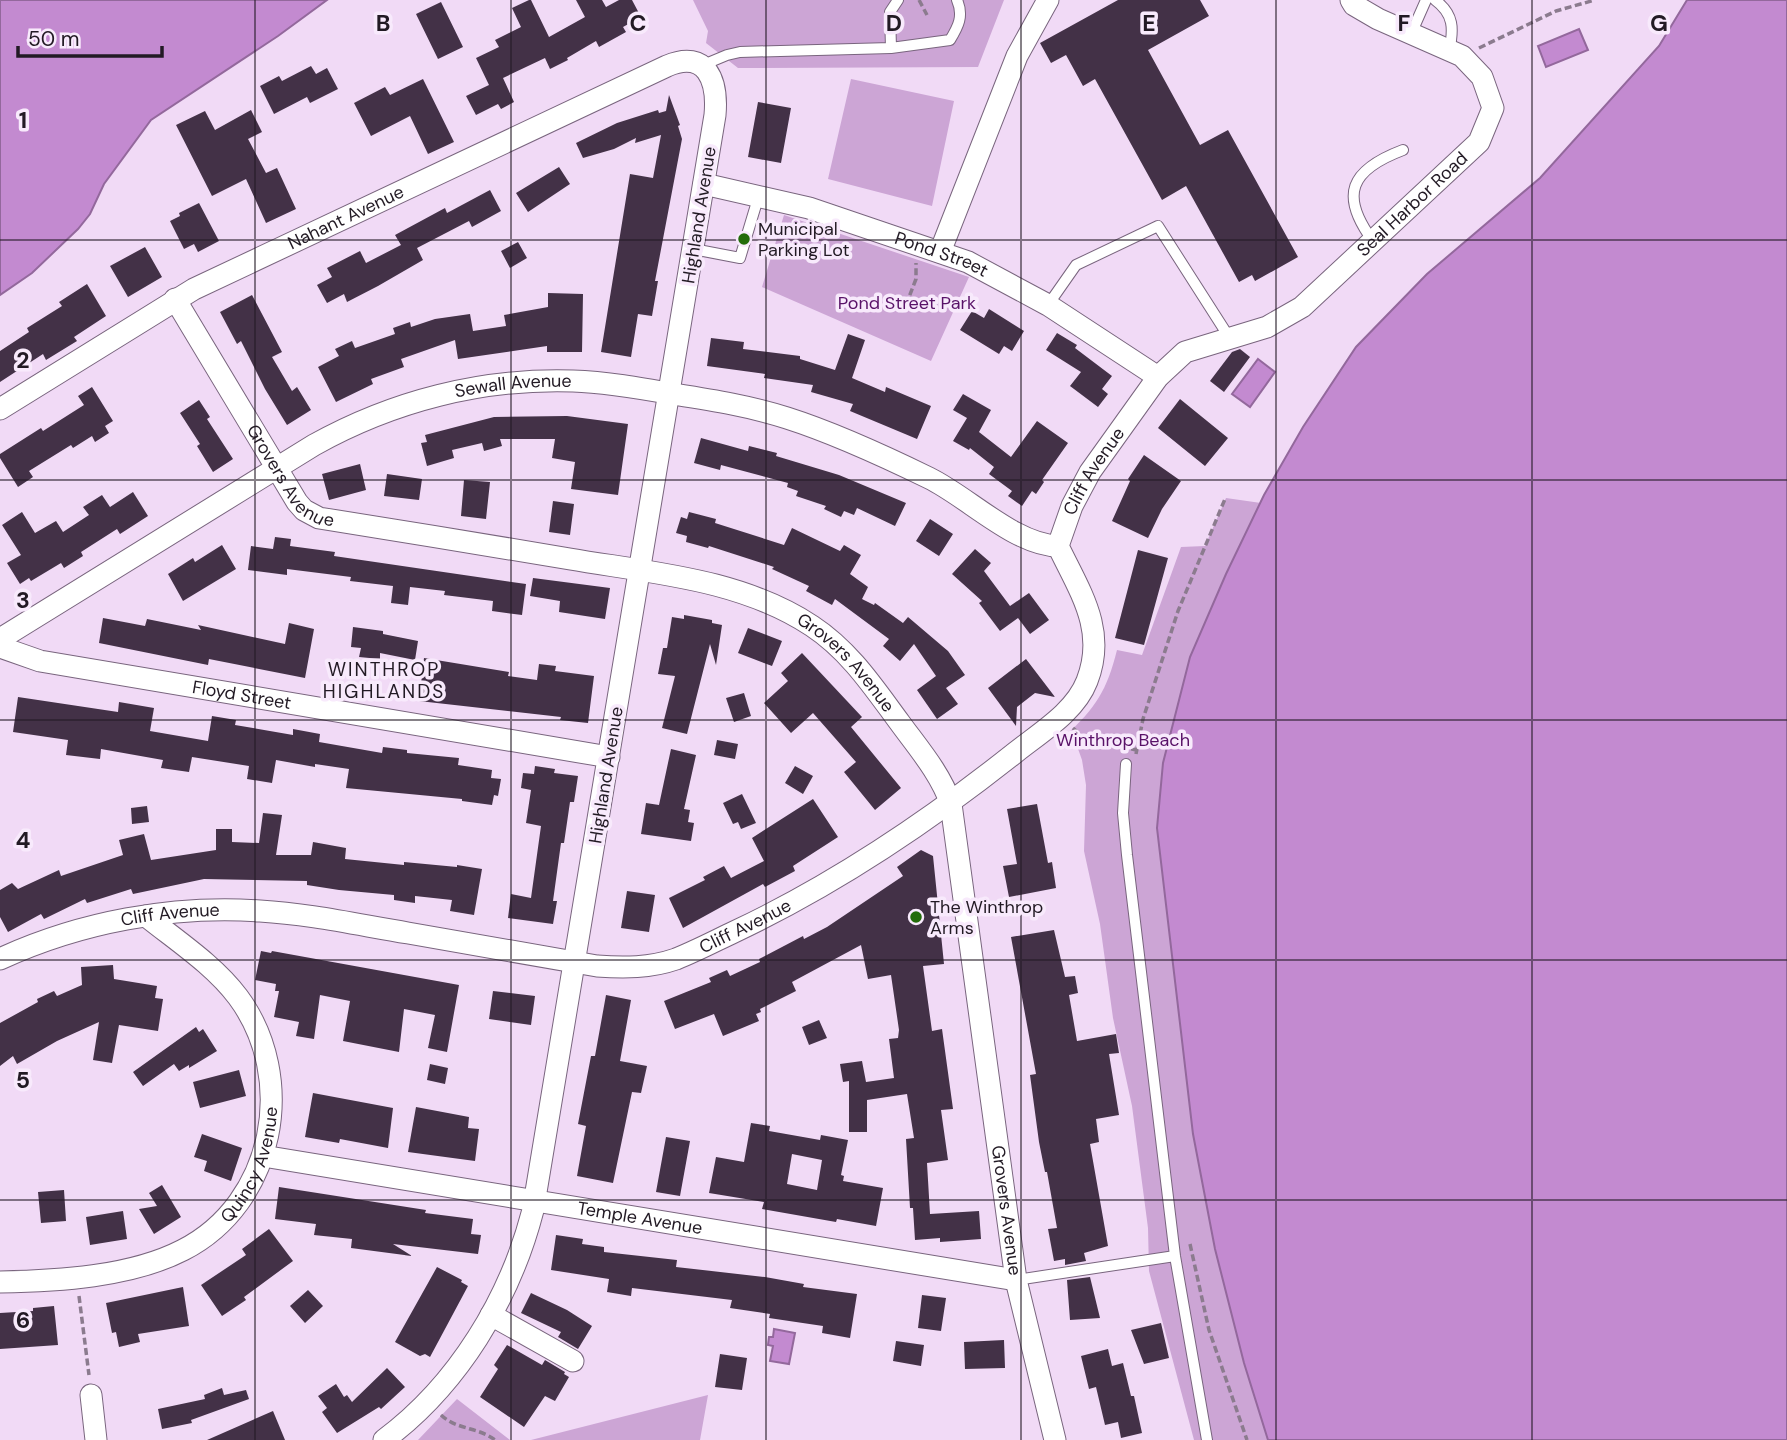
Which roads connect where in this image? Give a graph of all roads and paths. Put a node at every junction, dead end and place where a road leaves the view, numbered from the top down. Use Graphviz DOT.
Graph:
graph roads {
  1 [pos="898,0"];
  2 [pos="919,0"];
  3 [pos="957,0"];
  4 [pos="1048,0"];
  5 [pos="1350,0"];
  6 [pos="1426,0"];
  7 [pos="1435,0"];
  8 [pos="1595,0"];
  9 [pos="927,15"];
  10 [pos="1411,34"];
  11 [pos="891,48"];
  12 [pos="1455,54"];
  13 [pos="703,65"];
  14 [pos="1403,150"];
  15 [pos="704,184"];
  16 [pos="759,195"];
  17 [pos="1373,241"];
  18 [pos="915,244"];
  19 [pos="693,249"];
  20 [pos="940,251"];
  21 [pos="175,299"];
  22 [pos="906,305"];
  23 [pos="1048,305"];
  24 [pos="1229,337"];
  25 [pos="1158,377"];
  26 [pos="669,393"];
  27 [pos="0,409"];
  28 [pos="277,468"];
  29 [pos="1225,499"];
  30 [pos="1058,546"];
  31 [pos="640,571"];
  32 [pos="0,639"];
  33 [pos="0,647"];
  34 [pos="1083,737"];
  35 [pos="1136,750"];
  36 [pos="1136,756"];
  37 [pos="609,757"];
  38 [pos="1126,764"];
  39 [pos="951,804"];
  40 [pos="146,916"];
  41 [pos="0,959"];
  42 [pos="575,962"];
  43 [pos="263,1157"];
  44 [pos="535,1201"];
  45 [pos="1189,1238"];
  46 [pos="1175,1256"];
  47 [pos="1016,1280"];
  48 [pos="0,1282"];
  49 [pos="79,1293"];
  50 [pos="491,1315"];
  51 [pos="573,1361"];
  52 [pos="87,1366"];
  53 [pos="91,1395"];
  54 [pos="428,1401"];
  55 [pos="96,1440"];
  56 [pos="384,1440"];
  57 [pos="495,1440"];
  58 [pos="1055,1440"];
  59 [pos="1208,1440"];
  60 [pos="1247,1440"];
  1 -- 11 [label="lane"];
  2 -- 9 [label="path"];
  3 -- 11 [label="lane"];
  4 -- 20 [label="street"];
  5 -- 10 [label="street, Seal Harbor Road"];
  6 -- 10 [label="lane"];
  7 -- 12 [label="lane"];
  8 -- 12 [label="path"];
  10 -- 12 [label="street, Seal Harbor Road"];
  11 -- 13 [label="lane"];
  12 -- 17 [label="street, Seal Harbor Road"];
  13 -- 15 [label="street, Highland Avenue"];
  13 -- 21 [label="street, Nahant Avenue"];
  14 -- 17 [label="lane"];
  15 -- 16 [label="street, Pond Street"];
  15 -- 19 [label="street, Highland Avenue"];
  16 -- 18 [label="street, Pond Street"];
  16 -- 19 [label="lane"];
  17 -- 24 [label="street, Seal Harbor Road"];
  18 -- 20 [label="street, Pond Street"];
  18 -- 22 [label="path"];
  19 -- 26 [label="street, Highland Avenue"];
  20 -- 23 [label="street, Pond Street"];
  21 -- 27 [label="street, Nahant Avenue"];
  21 -- 28 [label="street, Grovers Avenue"];
  23 -- 24 [label="lane"];
  23 -- 25 [label="street, Pond Street"];
  24 -- 25 [label="street, Seal Harbor Road"];
  25 -- 30 [label="street, Cliff Avenue"];
  26 -- 28 [label="street, Sewall Avenue"];
  26 -- 30 [label="street, Sewall Avenue"];
  26 -- 31 [label="street, Highland Avenue"];
  28 -- 31 [label="street, Grovers Avenue"];
  28 -- 32 [label="street, Sewall Avenue"];
  29 -- 35 [label="path"];
  30 -- 39 [label="street, Cliff Avenue"];
  31 -- 37 [label="street, Highland Avenue"];
  31 -- 39 [label="street, Grovers Avenue"];
  33 -- 37 [label="street, Floyd Street"];
  34 -- 35 [label="path"];
  35 -- 36 [label="path"];
  37 -- 42 [label="street, Highland Avenue"];
  38 -- 46 [label="lane"];
  39 -- 42 [label="street, Cliff Avenue"];
  39 -- 47 [label="street, Grovers Avenue"];
  40 -- 41 [label="street, Cliff Avenue"];
  40 -- 42 [label="street, Cliff Avenue"];
  40 -- 43 [label="street, Quincy Avenue"];
  42 -- 44 [label="street, Highland Avenue"];
  43 -- 44 [label="street, Temple Avenue"];
  43 -- 48 [label="street, Quincy Avenue"];
  44 -- 47 [label="street, Temple Avenue"];
  44 -- 50 [label="street, Highland Avenue"];
  45 -- 60 [label="path"];
  46 -- 47 [label="lane"];
  46 -- 59 [label="lane"];
  47 -- 58 [label="street, Grovers Avenue"];
  49 -- 52 [label="path"];
  50 -- 51 [label="street"];
  50 -- 54 [label="street, Highland Avenue"];
  53 -- 55 [label="street"];
  54 -- 56 [label="street, Highland Avenue"];
  54 -- 57 [label="path"];
}
